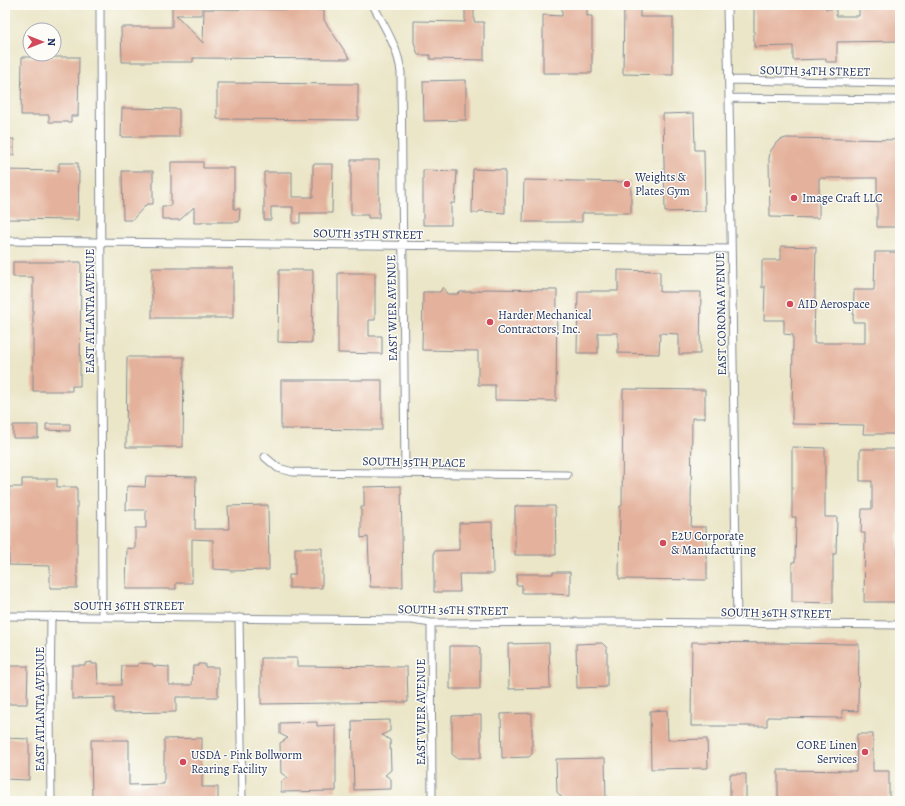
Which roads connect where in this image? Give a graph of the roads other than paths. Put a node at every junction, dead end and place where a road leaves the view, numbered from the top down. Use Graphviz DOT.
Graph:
graph roads {
  1 [pos="100,5"];
  2 [pos="373,5"];
  3 [pos="727,5"];
  4 [pos="729,80"];
  5 [pos="900,83"];
  6 [pos="729,98"];
  7 [pos="900,100"];
  8 [pos="5,241"];
  9 [pos="101,241"];
  10 [pos="402,246"];
  11 [pos="731,249"];
  12 [pos="265,457"];
  13 [pos="405,473"];
  14 [pos="567,476"];
  15 [pos="5,616"];
  16 [pos="51,616"];
  17 [pos="102,617"];
  18 [pos="239,618"];
  19 [pos="431,623"];
  20 [pos="737,623"];
  21 [pos="900,625"];
  22 [pos="51,801"];
  23 [pos="242,801"];
  24 [pos="432,801"];
  1 -- 9 [label="street, EAST ATLANTA AVENUE"];
  2 -- 10 [label="street, EAST WIER AVENUE"];
  3 -- 4 [label="street, EAST CORONA AVENUE"];
  4 -- 5 [label="street, SOUTH 34TH STREET"];
  4 -- 6 [label="street, EAST CORONA AVENUE"];
  6 -- 7 [label="street"];
  6 -- 11 [label="street, EAST CORONA AVENUE"];
  8 -- 9 [label="street, SOUTH 35TH STREET"];
  9 -- 10 [label="street, SOUTH 35TH STREET"];
  9 -- 17 [label="street, EAST ATLANTA AVENUE"];
  10 -- 11 [label="street, SOUTH 35TH STREET"];
  10 -- 13 [label="street, EAST WIER AVENUE"];
  11 -- 20 [label="street, EAST CORONA AVENUE"];
  12 -- 13 [label="street, SOUTH 35TH PLACE"];
  13 -- 14 [label="street, SOUTH 35TH PLACE"];
  15 -- 16 [label="street, SOUTH 36TH STREET"];
  16 -- 17 [label="street, SOUTH 36TH STREET"];
  16 -- 22 [label="street, EAST ATLANTA AVENUE"];
  17 -- 18 [label="street, SOUTH 36TH STREET"];
  18 -- 19 [label="street, SOUTH 36TH STREET"];
  18 -- 23 [label="street"];
  19 -- 20 [label="street, SOUTH 36TH STREET"];
  19 -- 24 [label="street, EAST WIER AVENUE"];
  20 -- 21 [label="street, SOUTH 36TH STREET"];
}
